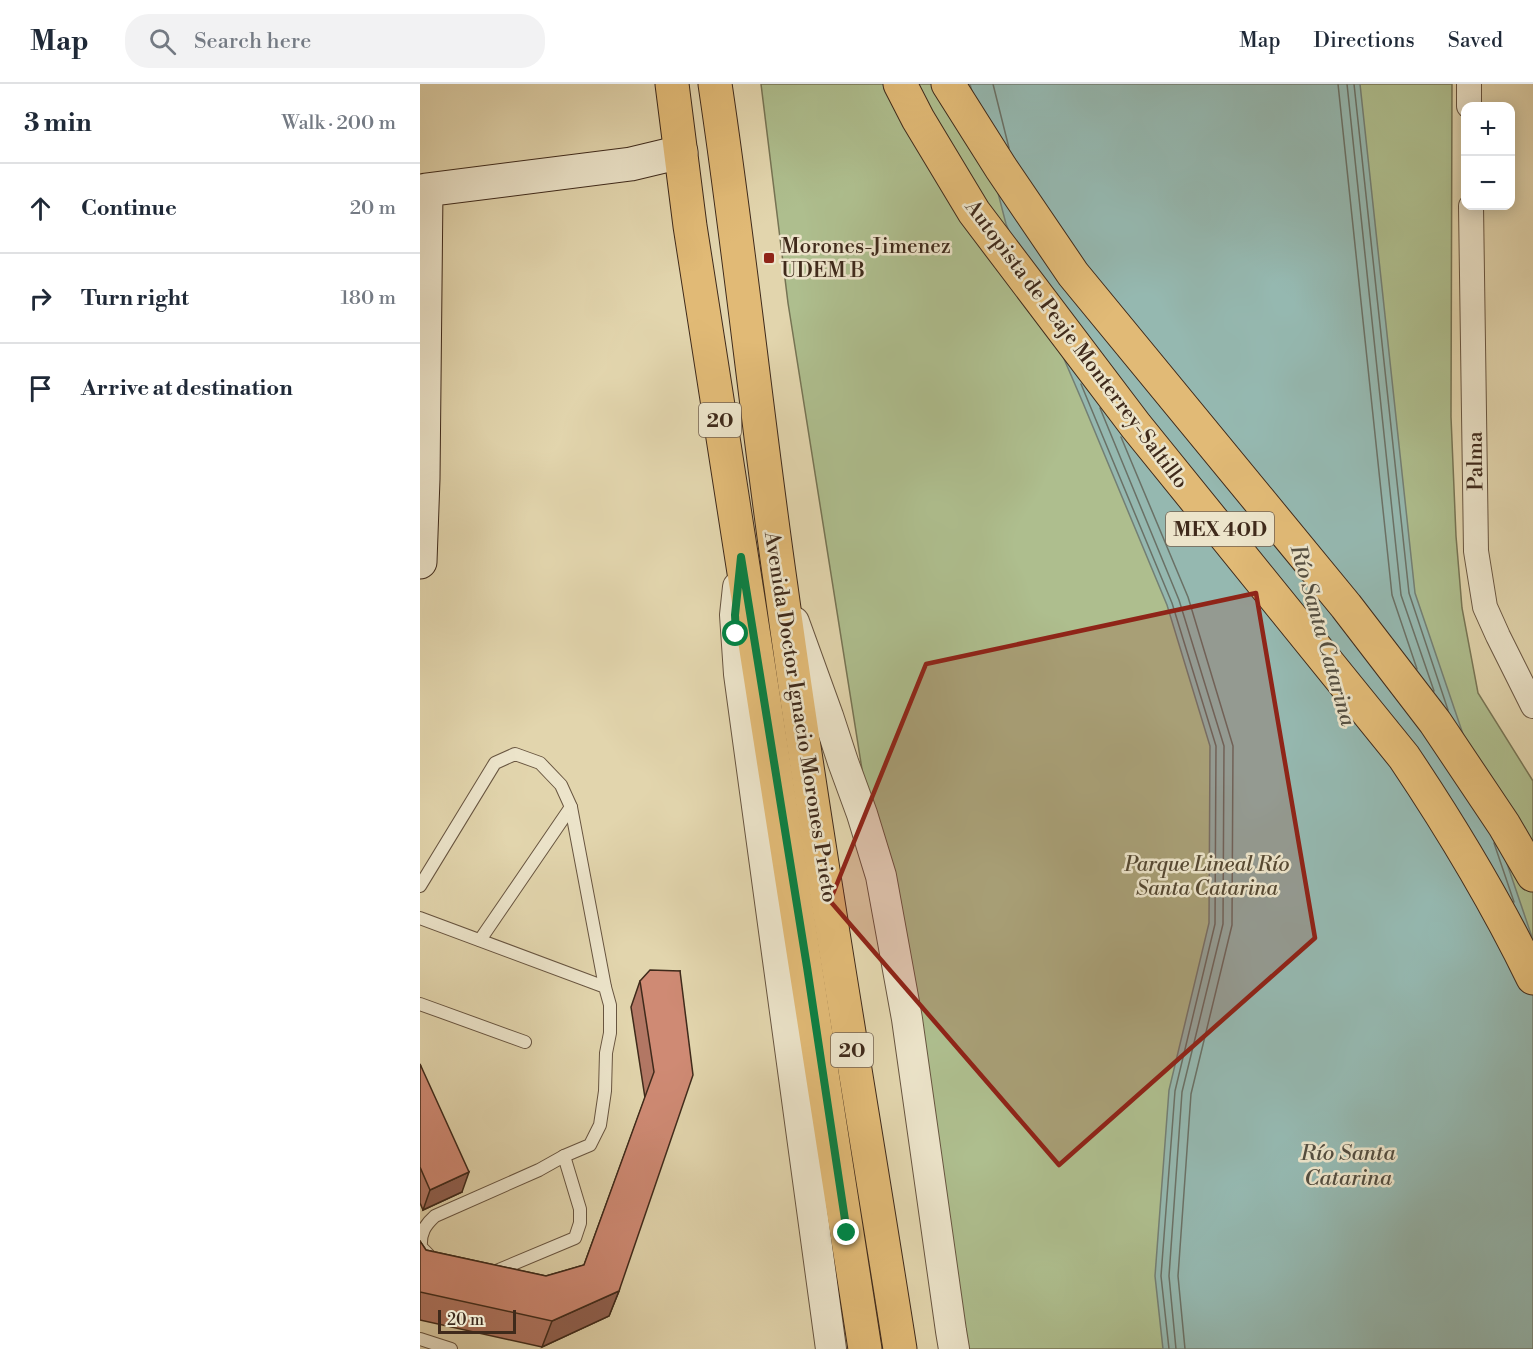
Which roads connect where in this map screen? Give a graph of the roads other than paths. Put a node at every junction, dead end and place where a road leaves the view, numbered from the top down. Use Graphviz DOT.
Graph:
graph roads {
  1 [pos="672,84"];
  2 [pos="715,84"];
  3 [pos="900,84"];
  4 [pos="948,84"];
  5 [pos="1469,84"];
  6 [pos="1469,102"];
  7 [pos="681,152"];
  8 [pos="423,190"];
  9 [pos="1471,210"];
  10 [pos="422,478"];
  11 [pos="741,557"];
  12 [pos="420,562"];
  13 [pos="780,586"];
  14 [pos="1533,706"];
  15 [pos="571,807"];
  16 [pos="1533,875"];
  17 [pos="420,886"];
  18 [pos="420,918"];
  19 [pos="480,940"];
  20 [pos="1533,978"];
  21 [pos="605,987"];
  22 [pos="420,1004"];
  23 [pos="525,1042"];
  24 [pos="564,1156"];
  25 [pos="420,1339"];
  26 [pos="451,1349"];
  27 [pos="831,1349"];
  28 [pos="865,1349"];
  29 [pos="900,1349"];
  30 [pos="954,1349"];
  1 -- 7 [label="main road, Avenida Doctor Ignacio Morones Prieto / 20"];
  2 -- 13 [label="main road, Avenida Doctor Ignacio Morones Prieto / 20"];
  3 -- 20 [label="main road, Autopista de Peaje Monterrey-Saltillo / MEX 40D"];
  4 -- 16 [label="main road, Autopista de Peaje Monterrey-Saltillo / MEX 40D"];
  5 -- 6 [label="street"];
  7 -- 8 [label="main road"];
  7 -- 11 [label="main road, Avenida Doctor Ignacio Morones Prieto / 20"];
  8 -- 10 [label="main road"];
  9 -- 14 [label="street, Palma"];
  10 -- 12 [label="main road"];
  11 -- 27 [label="street, Avenida Doctor Ignacio Morones Prieto / 20"];
  11 -- 28 [label="main road, Avenida Doctor Ignacio Morones Prieto / 20"];
  13 -- 29 [label="main road, Avenida Doctor Ignacio Morones Prieto / 20"];
  13 -- 30 [label="street, 20"];
  15 -- 17 [label="lane"];
  15 -- 19 [label="lane"];
  15 -- 21 [label="lane"];
  18 -- 19 [label="lane"];
  19 -- 21 [label="lane"];
  21 -- 24 [label="lane"];
  22 -- 23 [label="lane"];
  24 -- 24 [label="lane"];
  25 -- 26 [label="lane"];
}
